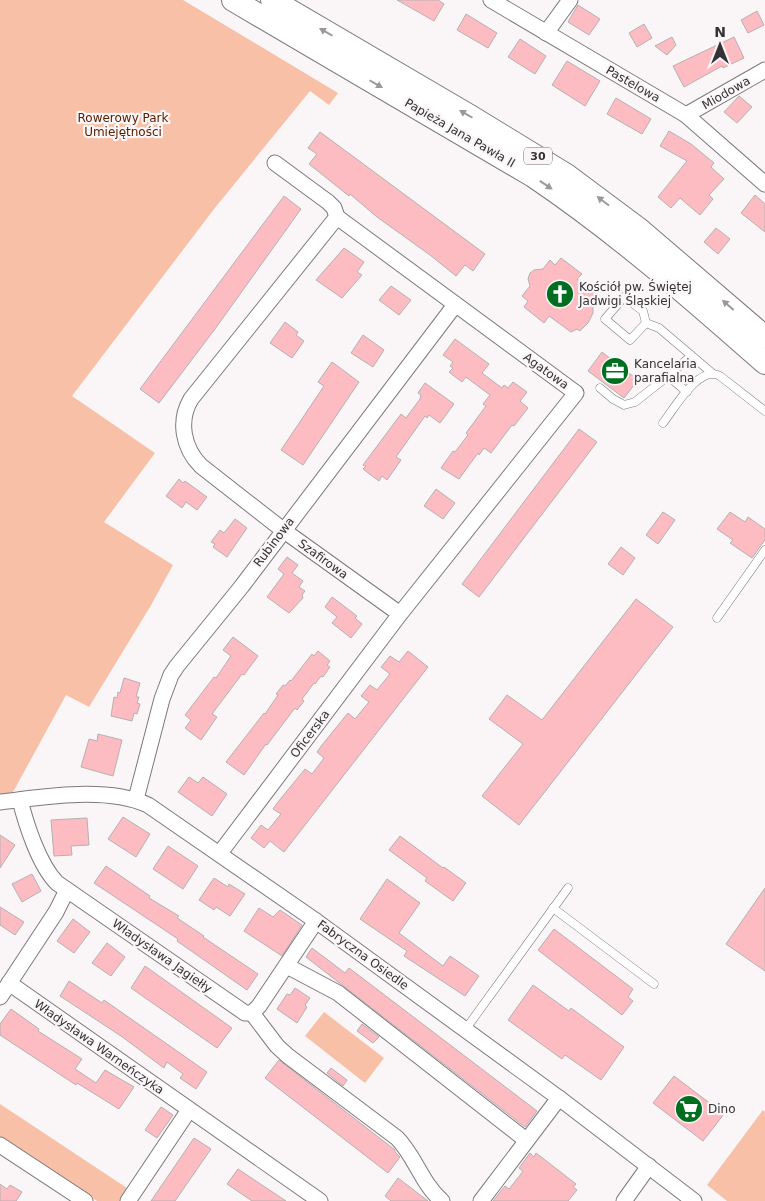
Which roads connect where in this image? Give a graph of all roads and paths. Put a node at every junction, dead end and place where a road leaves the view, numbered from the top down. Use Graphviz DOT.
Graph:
graph roads {
  1 [pos="233,0"];
  2 [pos="272,0"];
  3 [pos="491,0"];
  4 [pos="570,0"];
  5 [pos="546,33"];
  6 [pos="765,70"];
  7 [pos="686,116"];
  8 [pos="275,163"];
  9 [pos="765,184"];
  10 [pos="337,217"];
  11 [pos="455,305"];
  12 [pos="646,323"];
  13 [pos="765,337"];
  14 [pos="691,356"];
  15 [pos="765,363"];
  16 [pos="712,373"];
  17 [pos="668,376"];
  18 [pos="600,388"];
  19 [pos="687,392"];
  20 [pos="765,411"];
  21 [pos="663,424"];
  22 [pos="283,530"];
  23 [pos="765,550"];
  24 [pos="400,614"];
  25 [pos="717,618"];
  26 [pos="136,799"];
  27 [pos="20,800"];
  28 [pos="0,802"];
  29 [pos="220,853"];
  30 [pos="568,888"];
  31 [pos="67,890"];
  32 [pos="553,908"];
  33 [pos="316,921"];
  34 [pos="286,966"];
  35 [pos="9,983"];
  36 [pos="654,984"];
  37 [pos="0,997"];
  38 [pos="252,1013"];
  39 [pos="465,1030"];
  40 [pos="559,1098"];
  41 [pos="189,1110"];
  42 [pos="526,1140"];
  43 [pos="0,1145"];
  44 [pos="649,1166"];
  45 [pos="85,1201"];
  46 [pos="128,1201"];
  47 [pos="320,1201"];
  48 [pos="442,1201"];
  49 [pos="482,1201"];
  50 [pos="624,1201"];
  51 [pos="694,1201"];
  1 -- 15 [label="main road, Papieża Jana Pawła II / 30, one-way"];
  13 -- 2 [label="main road, Papieża Jana Pawła II / 30, one-way"];
  3 -- 5 [label="street, Pastelowa"];
  4 -- 5 [label="street"];
  5 -- 7 [label="street, Pastelowa"];
  6 -- 7 [label="street, Miodowa"];
  7 -- 9 [label="street, Pastelowa"];
  8 -- 10 [label="street, Agatowa"];
  10 -- 11 [label="street, Agatowa"];
  10 -- 22 [label="street, Szafirowa"];
  11 -- 22 [label="street, Rubinowa"];
  11 -- 24 [label="street, Agatowa"];
  12 -- 12 [label="lane"];
  12 -- 14 [label="lane"];
  14 -- 16 [label="lane"];
  14 -- 17 [label="lane"];
  16 -- 19 [label="lane"];
  16 -- 20 [label="lane"];
  17 -- 18 [label="lane"];
  17 -- 19 [label="lane"];
  19 -- 21 [label="lane"];
  22 -- 24 [label="street, Szafirowa"];
  22 -- 26 [label="street, Rubinowa"];
  23 -- 25 [label="lane"];
  24 -- 29 [label="street, Oficerska"];
  26 -- 27 [label="street, Fabryczna Osiedle"];
  26 -- 29 [label="street, Fabryczna Osiedle"];
  27 -- 28 [label="street, Fabryczna Osiedle"];
  27 -- 31 [label="street, Władysława Jagiełły"];
  29 -- 33 [label="street, Fabryczna Osiedle"];
  30 -- 32 [label="lane"];
  31 -- 35 [label="street"];
  31 -- 38 [label="street, Władysława Jagiełły"];
  32 -- 36 [label="lane"];
  32 -- 39 [label="lane"];
  33 -- 34 [label="street"];
  33 -- 39 [label="street, Fabryczna Osiedle"];
  34 -- 38 [label="street"];
  34 -- 42 [label="street"];
  35 -- 37 [label="street"];
  35 -- 41 [label="street, Władysława Warneńczyka"];
  38 -- 48 [label="street"];
  39 -- 40 [label="street, Fabryczna Osiedle"];
  40 -- 42 [label="street"];
  40 -- 44 [label="street, Fabryczna Osiedle"];
  41 -- 46 [label="street"];
  41 -- 47 [label="street, Władysława Warneńczyka"];
  42 -- 49 [label="street"];
  43 -- 45 [label="street"];
  44 -- 50 [label="street"];
  44 -- 51 [label="street, Fabryczna Osiedle"];
}
